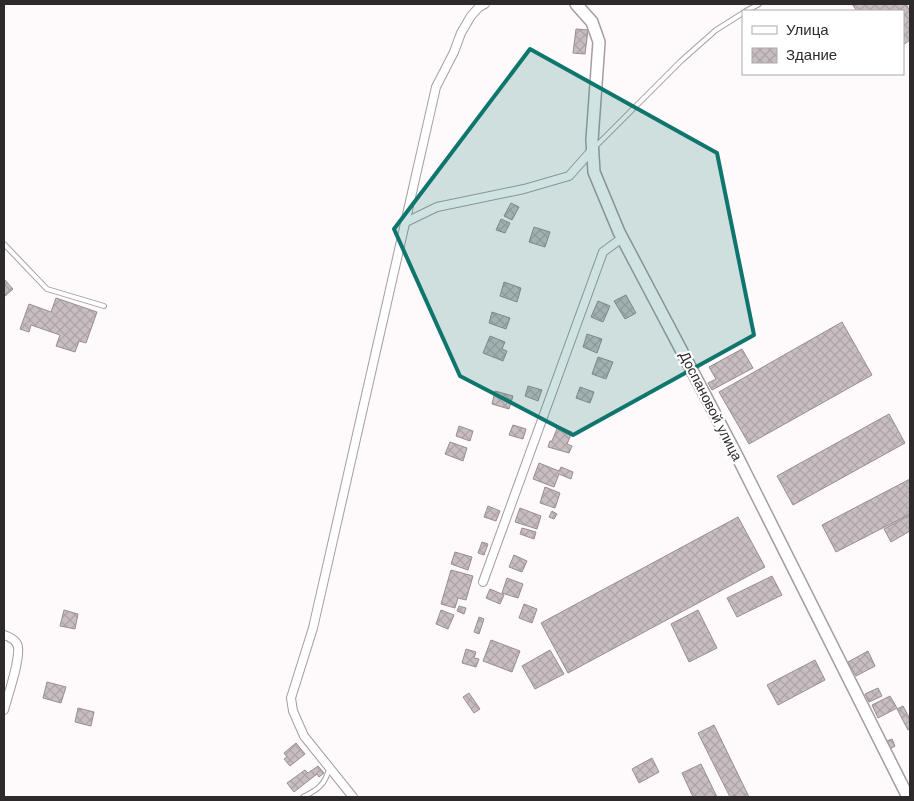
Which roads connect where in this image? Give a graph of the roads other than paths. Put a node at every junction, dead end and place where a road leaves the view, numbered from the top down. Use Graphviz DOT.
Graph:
graph roads {
  1 [pos="484,4"];
  2 [pos="576,4"];
  3 [pos="759,4"];
  4 [pos="748,10"];
  5 [pos="742,13"];
  6 [pos="593,149"];
  7 [pos="406,222"];
  8 [pos="622,238"];
  9 [pos="4,244"];
  10 [pos="104,306"];
  11 [pos="483,582"];
  12 [pos="4,636"];
  13 [pos="4,710"];
  14 [pos="329,767"];
  15 [pos="905,796"];
  16 [pos="303,797"];
  17 [pos="354,797"];
  1 -- 7 [label="street"];
  2 -- 6 [label="street, Доспановой улица"];
  3 -- 4 [label="lane"];
  5 -- 6 [label="lane"];
  6 -- 7 [label="street"];
  6 -- 8 [label="street, Доспановой улица"];
  7 -- 14 [label="street"];
  8 -- 11 [label="street"];
  8 -- 15 [label="street, Доспановой улица"];
  9 -- 10 [label="lane"];
  12 -- 13 [label="street"];
  14 -- 16 [label="lane"];
  14 -- 17 [label="street"];
}
